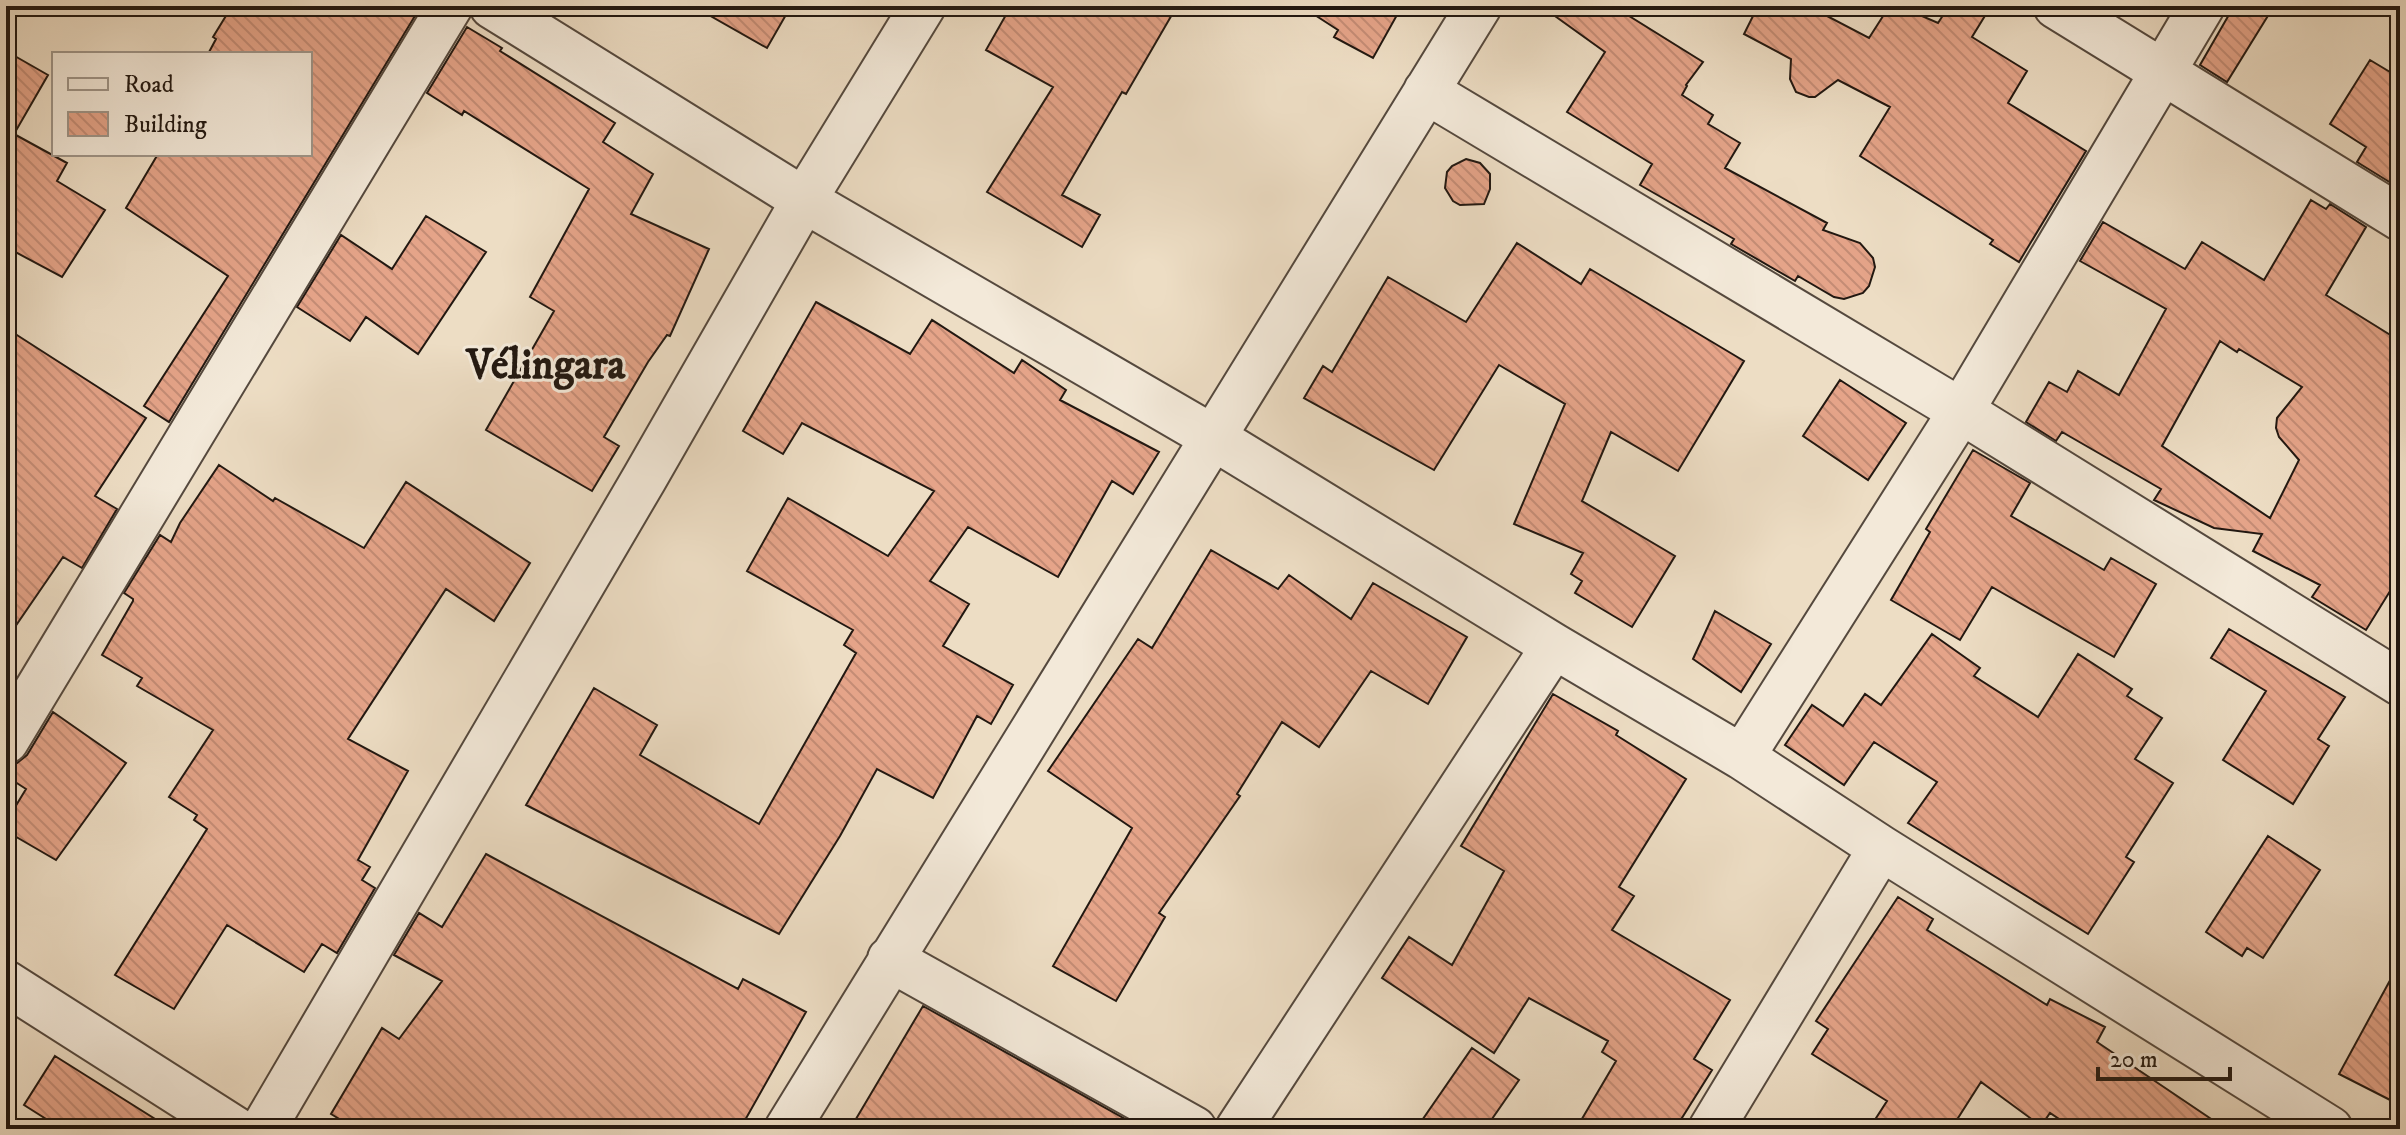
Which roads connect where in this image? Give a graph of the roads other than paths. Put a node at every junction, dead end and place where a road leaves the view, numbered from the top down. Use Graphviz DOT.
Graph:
graph roads {
  1 [pos="450,6"];
  2 [pos="492,6"];
  3 [pos="923,6"];
  4 [pos="1479,6"];
  5 [pos="2056,6"];
  6 [pos="2202,6"];
  7 [pos="2162,72"];
  8 [pos="1426,91"];
  9 [pos="804,200"];
  10 [pos="2400,218"];
  11 [pos="1961,411"];
  12 [pos="1214,438"];
  13 [pos="1554,646"];
  14 [pos="2400,683"];
  15 [pos="6,741"];
  16 [pos="1742,757"];
  17 [pos="1881,848"];
  18 [pos="890,959"];
  19 [pos="6,983"];
  20 [pos="235,1129"];
  21 [pos="263,1129"];
  22 [pos="787,1129"];
  23 [pos="1194,1129"];
  24 [pos="1238,1129"];
  25 [pos="1711,1129"];
  26 [pos="2330,1129"];
  1 -- 15 [label="street"];
  2 -- 9 [label="street"];
  3 -- 9 [label="street"];
  4 -- 8 [label="street"];
  5 -- 7 [label="street"];
  6 -- 7 [label="street"];
  7 -- 10 [label="street"];
  7 -- 11 [label="street"];
  8 -- 11 [label="street"];
  8 -- 12 [label="street"];
  9 -- 12 [label="street"];
  9 -- 21 [label="street"];
  11 -- 14 [label="street"];
  11 -- 16 [label="street"];
  12 -- 13 [label="street"];
  12 -- 18 [label="street"];
  13 -- 16 [label="street"];
  13 -- 24 [label="street"];
  16 -- 17 [label="street"];
  17 -- 25 [label="street"];
  17 -- 26 [label="street"];
  18 -- 22 [label="street"];
  18 -- 23 [label="street"];
  19 -- 20 [label="street"];
}
